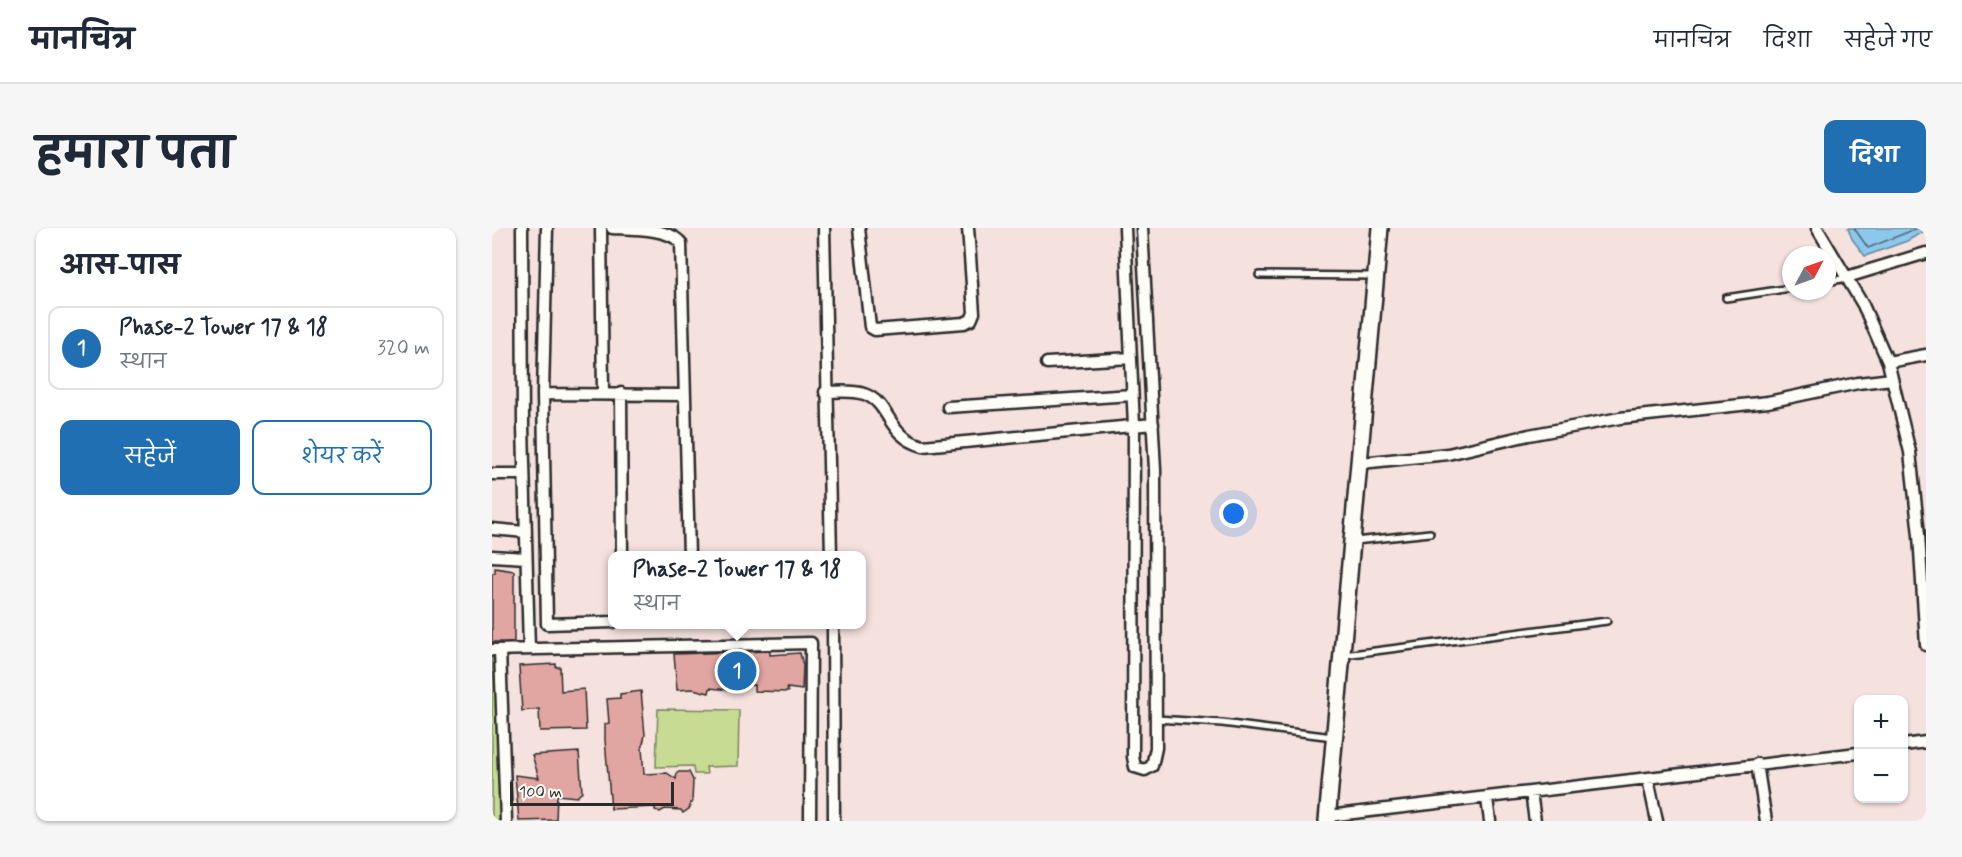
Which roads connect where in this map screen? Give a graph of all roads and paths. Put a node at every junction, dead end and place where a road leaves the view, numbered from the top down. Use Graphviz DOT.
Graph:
graph roads {
  1 [pos="522,228"];
  2 [pos="547,228"];
  3 [pos="601,228"];
  4 [pos="612,228"];
  5 [pos="824,228"];
  6 [pos="859,228"];
  7 [pos="968,228"];
  8 [pos="1125,228"];
  9 [pos="1142,228"];
  10 [pos="1380,228"];
  11 [pos="1817,228"];
  12 [pos="1926,253"];
  13 [pos="1259,275"];
  14 [pos="1376,276"];
  15 [pos="1847,277"];
  16 [pos="1836,280"];
  17 [pos="1782,289"];
  18 [pos="1726,298"];
  19 [pos="1926,355"];
  20 [pos="1131,358"];
  21 [pos="1888,362"];
  22 [pos="1047,363"];
  23 [pos="1892,379"];
  24 [pos="825,392"];
  25 [pos="603,393"];
  26 [pos="621,393"];
  27 [pos="543,394"];
  28 [pos="1132,394"];
  29 [pos="685,395"];
  30 [pos="948,407"];
  31 [pos="1153,424"];
  32 [pos="1134,426"];
  33 [pos="1361,463"];
  34 [pos="492,474"];
  35 [pos="524,474"];
  36 [pos="492,530"];
  37 [pos="525,532"];
  38 [pos="1430,533"];
  39 [pos="1353,541"];
  40 [pos="622,551"];
  41 [pos="689,551"];
  42 [pos="831,551"];
  43 [pos="492,556"];
  44 [pos="526,558"];
  45 [pos="1133,568"];
  46 [pos="1155,569"];
  47 [pos="1607,621"];
  48 [pos="608,622"];
  49 [pos="833,629"];
  50 [pos="1926,645"];
  51 [pos="529,648"];
  52 [pos="496,650"];
  53 [pos="1342,655"];
  54 [pos="1156,719"];
  55 [pos="1335,738"];
  56 [pos="1926,742"];
  57 [pos="1908,745"];
  58 [pos="1854,753"];
  59 [pos="1757,764"];
  60 [pos="1648,779"];
  61 [pos="1531,792"];
  62 [pos="1487,799"];
  63 [pos="1328,818"];
  64 [pos="506,821"];
  65 [pos="810,821"];
  66 [pos="834,821"];
  67 [pos="1490,821"];
  68 [pos="1535,821"];
  69 [pos="1657,821"];
  70 [pos="1766,821"];
  1 -- 35 [label="street"];
  2 -- 27 [label="street"];
  3 -- 25 [label="street"];
  4 -- 29 [label="street"];
  5 -- 24 [label="street"];
  6 -- 7 [label="street"];
  8 -- 20 [label="street"];
  9 -- 31 [label="street"];
  10 -- 14 [label="street"];
  11 -- 15 [label="street"];
  12 -- 15 [label="street"];
  13 -- 14 [label="lane"];
  14 -- 33 [label="street"];
  15 -- 16 [label="lane"];
  15 -- 21 [label="street"];
  17 -- 18 [label="lane"];
  19 -- 21 [label="street"];
  20 -- 22 [label="street"];
  20 -- 28 [label="street"];
  21 -- 23 [label="street"];
  23 -- 33 [label="street"];
  23 -- 50 [label="street"];
  24 -- 32 [label="street"];
  24 -- 42 [label="street"];
  25 -- 26 [label="street"];
  25 -- 27 [label="street"];
  26 -- 29 [label="street"];
  26 -- 40 [label="street"];
  27 -- 48 [label="street"];
  28 -- 30 [label="street"];
  28 -- 32 [label="street"];
  29 -- 41 [label="street"];
  31 -- 32 [label="street"];
  31 -- 46 [label="street"];
  32 -- 45 [label="street"];
  33 -- 39 [label="street"];
  34 -- 35 [label="street"];
  35 -- 37 [label="street"];
  36 -- 37 [label="street"];
  37 -- 44 [label="street"];
  38 -- 39 [label="lane"];
  39 -- 53 [label="street"];
  43 -- 44 [label="street"];
  44 -- 51 [label="street"];
  45 -- 46 [label="street"];
  45 -- 54 [label="street"];
  46 -- 54 [label="street"];
  47 -- 53 [label="lane"];
  49 -- 66 [label="street"];
  51 -- 52 [label="street"];
  51 -- 65 [label="street"];
  52 -- 64 [label="street"];
  53 -- 55 [label="street"];
  54 -- 55 [label="lane"];
  55 -- 63 [label="street"];
  56 -- 57 [label="street"];
  58 -- 59 [label="street"];
  59 -- 60 [label="street"];
  59 -- 70 [label="street"];
  60 -- 61 [label="street"];
  60 -- 69 [label="street"];
  61 -- 62 [label="street"];
  61 -- 68 [label="street"];
  62 -- 63 [label="street"];
  62 -- 67 [label="street"];
}
